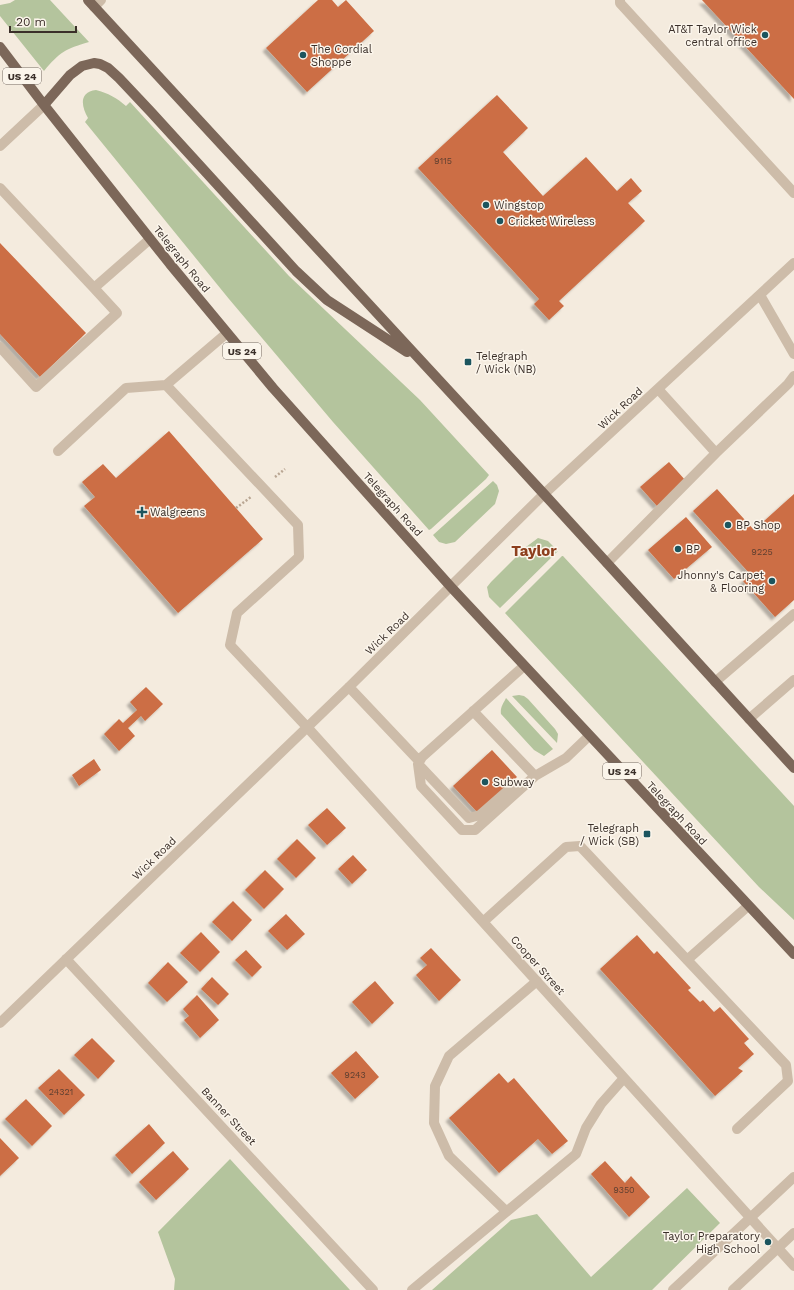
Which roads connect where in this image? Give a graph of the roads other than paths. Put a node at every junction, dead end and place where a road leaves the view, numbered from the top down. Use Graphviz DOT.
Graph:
graph roads {
  1 [pos="620,0"];
  2 [pos="94,2"];
  3 [pos="0,47"];
  4 [pos="44,105"];
  5 [pos="0,146"];
  6 [pos="0,188"];
  7 [pos="794,193"];
  8 [pos="150,239"];
  9 [pos="794,263"];
  10 [pos="94,288"];
  11 [pos="760,295"];
  12 [pos="227,333"];
  13 [pos="0,347"];
  14 [pos="794,354"];
  15 [pos="420,360"];
  16 [pos="794,376"];
  17 [pos="166,385"];
  18 [pos="658,390"];
  19 [pos="58,451"];
  20 [pos="716,454"];
  21 [pos="544,494"];
  22 [pos="607,563"];
  23 [pos="451,587"];
  24 [pos="794,614"];
  25 [pos="524,666"];
  26 [pos="794,680"];
  27 [pos="716,682"];
  28 [pos="349,687"];
  29 [pos="473,711"];
  30 [pos="748,719"];
  31 [pos="308,727"];
  32 [pos="589,736"];
  33 [pos="419,763"];
  34 [pos="794,768"];
  35 [pos="533,778"];
  36 [pos="748,906"];
  37 [pos="483,922"];
  38 [pos="794,954"];
  39 [pos="66,959"];
  40 [pos="687,960"];
  41 [pos="537,981"];
  42 [pos="0,1023"];
  43 [pos="624,1078"];
  44 [pos="737,1129"];
  45 [pos="794,1177"];
  46 [pos="506,1212"];
  47 [pos="751,1218"];
  48 [pos="794,1233"];
  49 [pos="778,1248"];
  50 [pos="794,1266"];
  51 [pos="373,1290"];
  52 [pos="412,1290"];
  53 [pos="673,1290"];
  54 [pos="733,1290"];
  1 -- 7 [label="street"];
  2 -- 15 [label="main road"];
  3 -- 4 [label="main road, Telegraph Road / US 24"];
  4 -- 5 [label="street"];
  4 -- 8 [label="main road, Telegraph Road / US 24"];
  4 -- 15 [label="main road"];
  6 -- 10 [label="street"];
  8 -- 10 [label="street"];
  8 -- 12 [label="main road, Telegraph Road / US 24"];
  9 -- 11 [label="street, Wick Road"];
  10 -- 13 [label="street"];
  11 -- 14 [label="street"];
  11 -- 18 [label="street, Wick Road"];
  12 -- 17 [label="street"];
  12 -- 23 [label="main road, Telegraph Road / US 24"];
  15 -- 21 [label="main road"];
  16 -- 20 [label="street"];
  17 -- 19 [label="street"];
  17 -- 31 [label="street, Cooper Street"];
  18 -- 20 [label="street"];
  18 -- 21 [label="street, Wick Road"];
  20 -- 22 [label="street"];
  21 -- 22 [label="main road"];
  21 -- 23 [label="street, Wick Road"];
  22 -- 27 [label="main road"];
  23 -- 25 [label="main road, Telegraph Road / US 24"];
  23 -- 28 [label="street, Wick Road"];
  24 -- 27 [label="street"];
  25 -- 29 [label="street"];
  25 -- 32 [label="main road, Telegraph Road / US 24"];
  26 -- 30 [label="street"];
  27 -- 30 [label="main road"];
  28 -- 31 [label="street, Wick Road"];
  28 -- 33 [label="street"];
  29 -- 33 [label="street"];
  29 -- 35 [label="street"];
  30 -- 34 [label="main road"];
  31 -- 37 [label="street, Cooper Street"];
  31 -- 39 [label="street, Wick Road"];
  32 -- 35 [label="street"];
  32 -- 36 [label="main road, Telegraph Road / US 24"];
  33 -- 35 [label="street"];
  33 -- 35 [label="street"];
  36 -- 38 [label="main road, Telegraph Road / US 24"];
  36 -- 40 [label="street"];
  37 -- 40 [label="street"];
  37 -- 41 [label="street, Cooper Street"];
  39 -- 42 [label="street, Wick Road"];
  39 -- 51 [label="street, Banner Street"];
  40 -- 44 [label="street"];
  41 -- 43 [label="street, Cooper Street"];
  41 -- 46 [label="street"];
  43 -- 46 [label="street"];
  43 -- 47 [label="street, Cooper Street"];
  45 -- 47 [label="street"];
  46 -- 52 [label="street"];
  47 -- 49 [label="street, Cooper Street"];
  47 -- 53 [label="street"];
  48 -- 49 [label="street"];
  49 -- 50 [label="street, Cooper Street"];
  49 -- 54 [label="street"];
}
